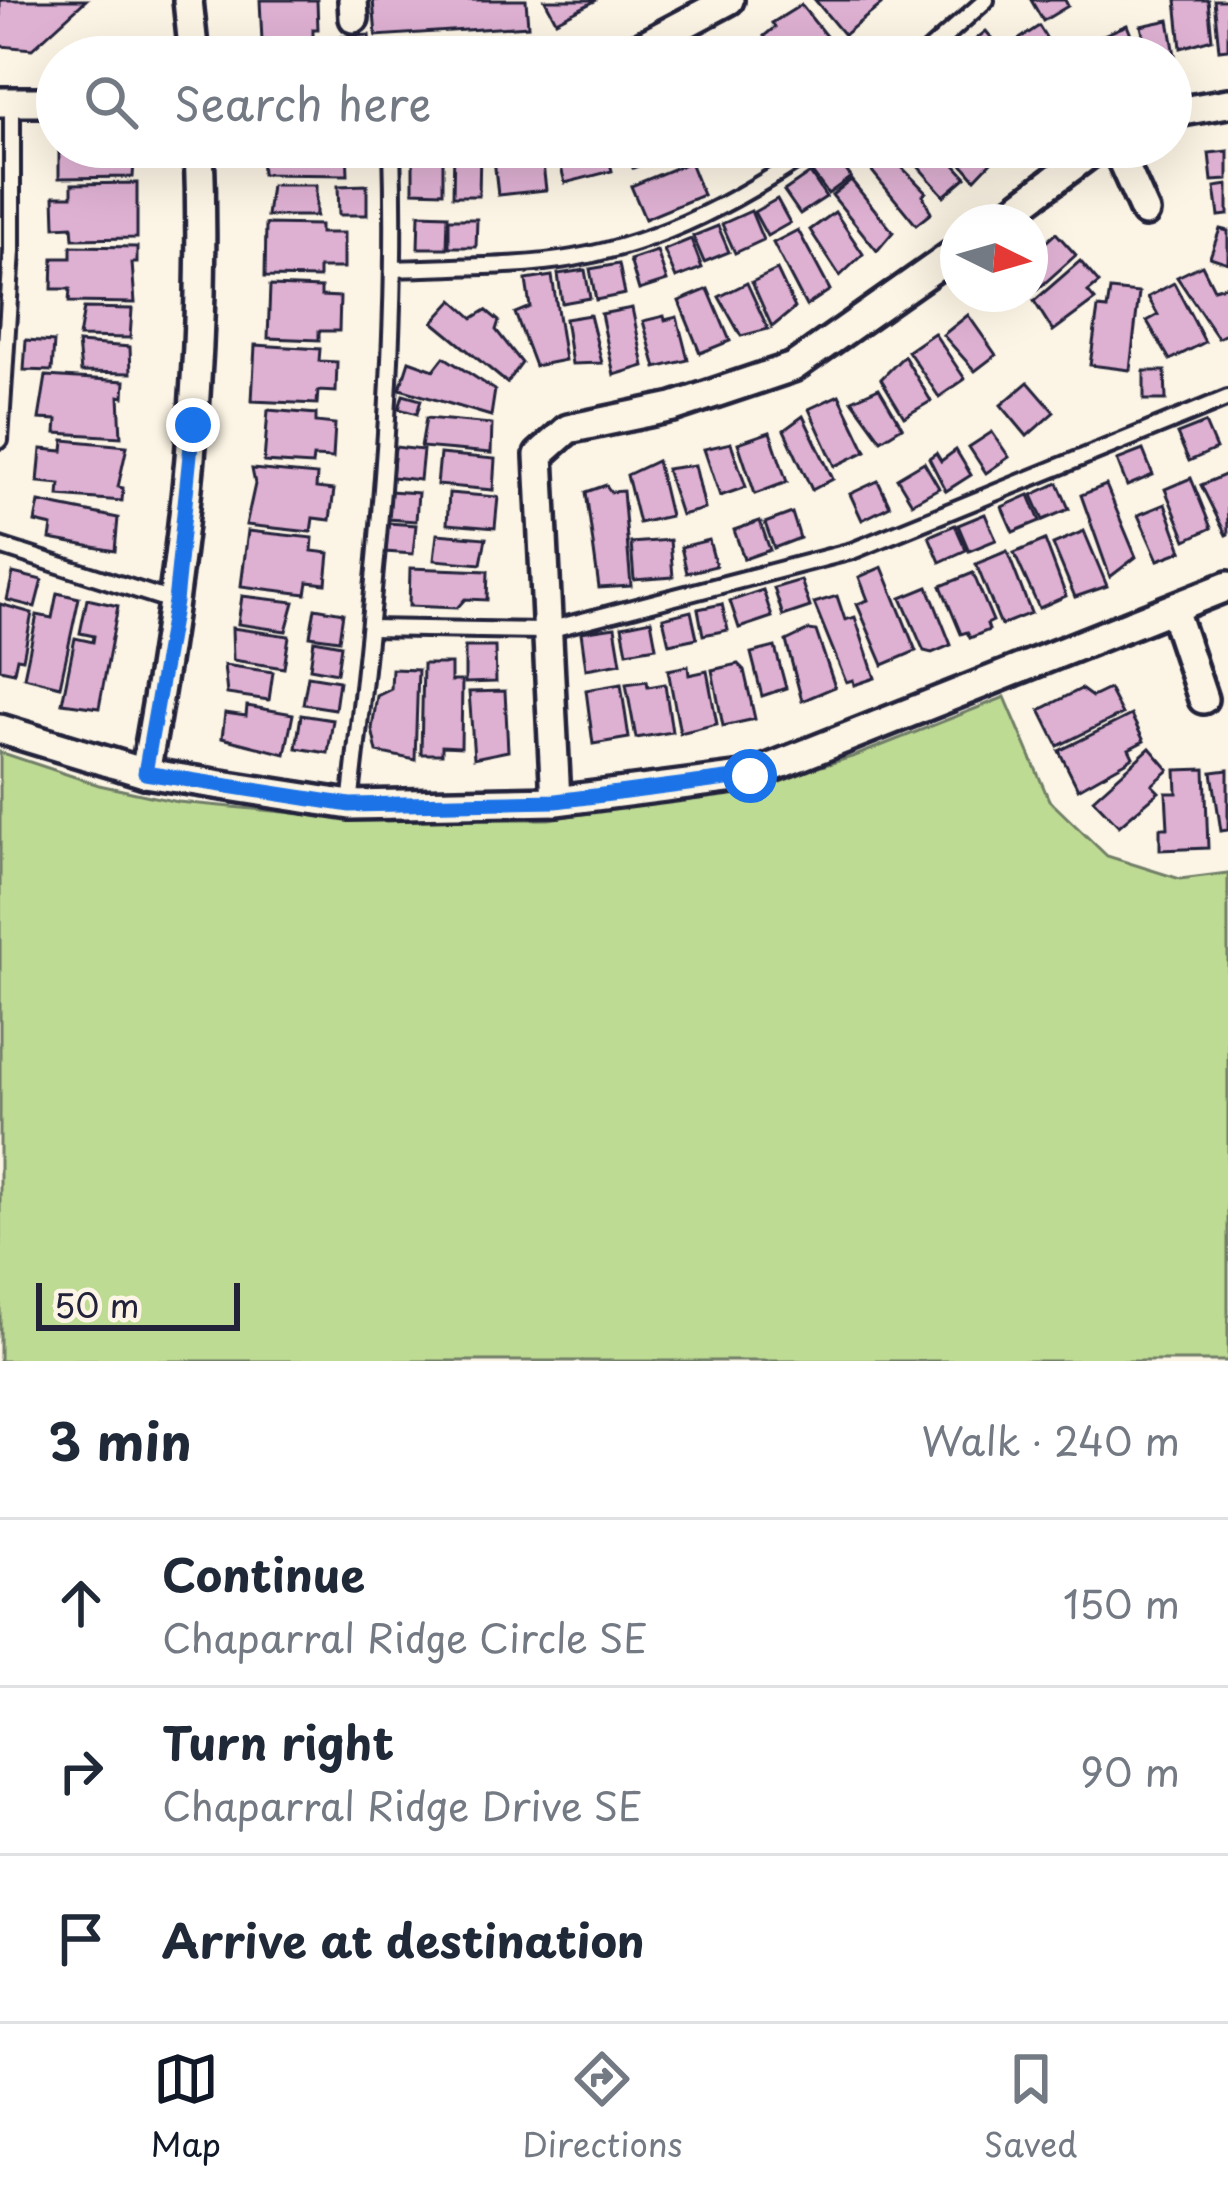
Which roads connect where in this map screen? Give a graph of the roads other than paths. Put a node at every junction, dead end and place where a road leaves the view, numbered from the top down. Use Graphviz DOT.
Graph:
graph roads {
  1 [pos="188,0"];
  2 [pos="729,0"];
  3 [pos="986,0"];
  4 [pos="192,36"];
  5 [pos="661,36"];
  6 [pos="946,36"];
  7 [pos="6,102"];
  8 [pos="1228,104"];
  9 [pos="1192,110"];
  10 [pos="199,168"];
  11 [pos="393,168"];
  12 [pos="787,168"];
  13 [pos="1070,168"];
  14 [pos="1125,168"];
  15 [pos="1022,204"];
  16 [pos="1145,212"];
  17 [pos="940,264"];
  18 [pos="396,269"];
  19 [pos="1228,398"];
  20 [pos="0,440"];
  21 [pos="0,546"];
  22 [pos="1228,586"];
  23 [pos="175,602"];
  24 [pos="1174,612"];
  25 [pos="370,628"];
  26 [pos="544,631"];
  27 [pos="1203,699"];
  28 [pos="0,729"];
  29 [pos="145,773"];
  30 [pos="556,801"];
  31 [pos="350,805"];
  1 -- 4 [label="street"];
  2 -- 5 [label="street"];
  3 -- 6 [label="lane"];
  7 -- 20 [label="lane"];
  8 -- 9 [label="street"];
  10 -- 23 [label="street"];
  11 -- 18 [label="lane"];
  12 -- 18 [label="lane"];
  13 -- 15 [label="street"];
  14 -- 16 [label="street"];
  17 -- 26 [label="street"];
  18 -- 25 [label="lane"];
  19 -- 26 [label="lane"];
  21 -- 23 [label="lane"];
  22 -- 24 [label="street"];
  23 -- 29 [label="street"];
  24 -- 27 [label="street"];
  24 -- 30 [label="street"];
  25 -- 26 [label="lane"];
  25 -- 31 [label="lane"];
  26 -- 30 [label="street"];
  28 -- 29 [label="street"];
  29 -- 31 [label="street"];
  30 -- 31 [label="street"];
}
